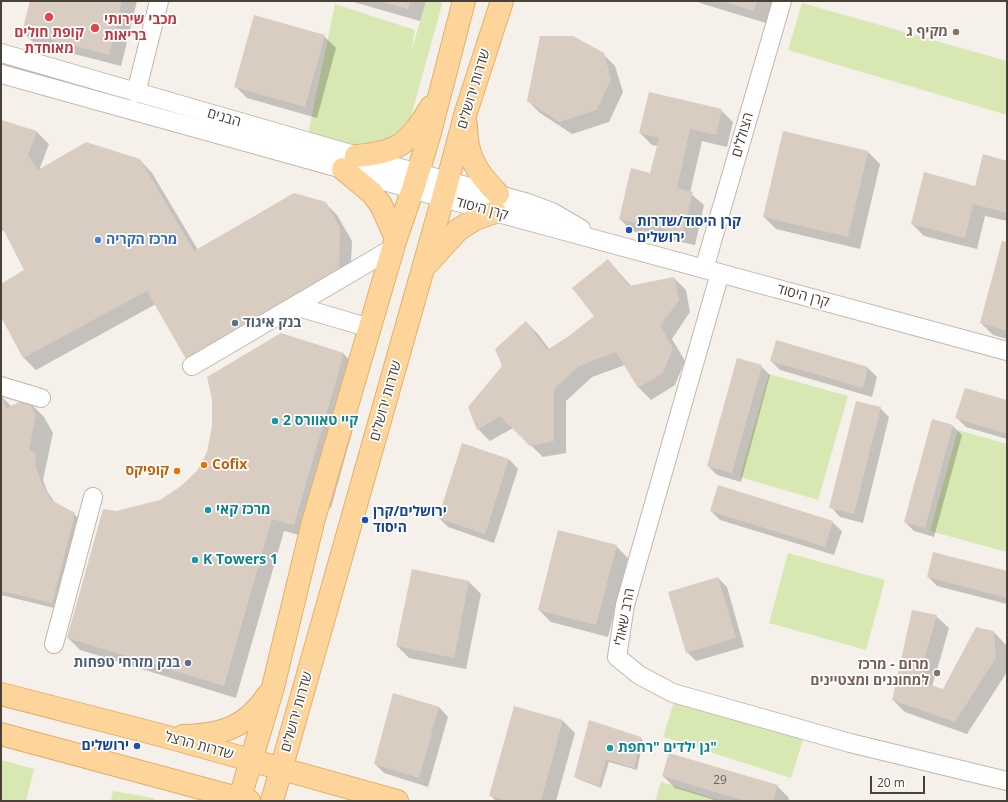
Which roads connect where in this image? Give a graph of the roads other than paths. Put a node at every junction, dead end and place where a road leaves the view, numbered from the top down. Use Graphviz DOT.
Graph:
graph roads {
  1 [pos="159,1"];
  2 [pos="464,1"];
  3 [pos="502,1"];
  4 [pos="782,1"];
  5 [pos="1,53"];
  6 [pos="1,74"];
  7 [pos="441,90"];
  8 [pos="136,93"];
  9 [pos="466,112"];
  10 [pos="350,162"];
  11 [pos="415,181"];
  12 [pos="446,189"];
  13 [pos="496,203"];
  14 [pos="394,243"];
  15 [pos="423,268"];
  16 [pos="712,271"];
  17 [pos="294,306"];
  18 [pos="370,328"];
  19 [pos="1007,351"];
  20 [pos="192,366"];
  21 [pos="1,386"];
  22 [pos="41,398"];
  23 [pos="93,497"];
  24 [pos="54,644"];
  25 [pos="273,687"];
  26 [pos="1,694"];
  27 [pos="1,734"];
  28 [pos="164,736"];
  29 [pos="251,760"];
  30 [pos="281,768"];
  31 [pos="160,776"];
  32 [pos="1007,781"];
  33 [pos="242,800"];
  34 [pos="189,801"];
  35 [pos="272,801"];
  36 [pos="397,801"];
  1 -- 8 [label="street"];
  2 -- 7 [label="main road"];
  3 -- 9 [label="main road, שדרות ירושלים"];
  4 -- 16 [label="street, הצוללים"];
  5 -- 8 [label="street, הבנים"];
  6 -- 10 [label="street, הבנים"];
  7 -- 10 [label="main road"];
  7 -- 11 [label="main road"];
  8 -- 10 [label="street, הבנים"];
  9 -- 12 [label="main road, שדרות ירושלים"];
  9 -- 13 [label="main road"];
  10 -- 11 [label="street, הבנים"];
  10 -- 14 [label="main road"];
  11 -- 12 [label="street, קרן היסוד"];
  11 -- 14 [label="main road"];
  12 -- 13 [label="street, קרן היסוד"];
  12 -- 15 [label="main road, שדרות ירושלים"];
  13 -- 15 [label="main road"];
  13 -- 16 [label="street, קרן היסוד"];
  14 -- 17 [label="street"];
  14 -- 18 [label="main road"];
  15 -- 30 [label="main road, שדרות ירושלים"];
  16 -- 19 [label="street, קרן היסוד"];
  16 -- 32 [label="street, הרב שאולי"];
  17 -- 18 [label="street"];
  17 -- 20 [label="street"];
  18 -- 25 [label="main road"];
  21 -- 22 [label="street"];
  23 -- 24 [label="street"];
  25 -- 28 [label="main road"];
  25 -- 29 [label="main road"];
  26 -- 28 [label="main road, שדרות הרצל"];
  27 -- 31 [label="main road"];
  28 -- 29 [label="main road, שדרות הרצל"];
  29 -- 30 [label="main road, שדרות הרצל"];
  29 -- 33 [label="main road"];
  30 -- 35 [label="main road, שדרות ירושלים"];
  30 -- 36 [label="main road, שדרות הרצל"];
  31 -- 33 [label="main road"];
  31 -- 34 [label="main road"];
}
